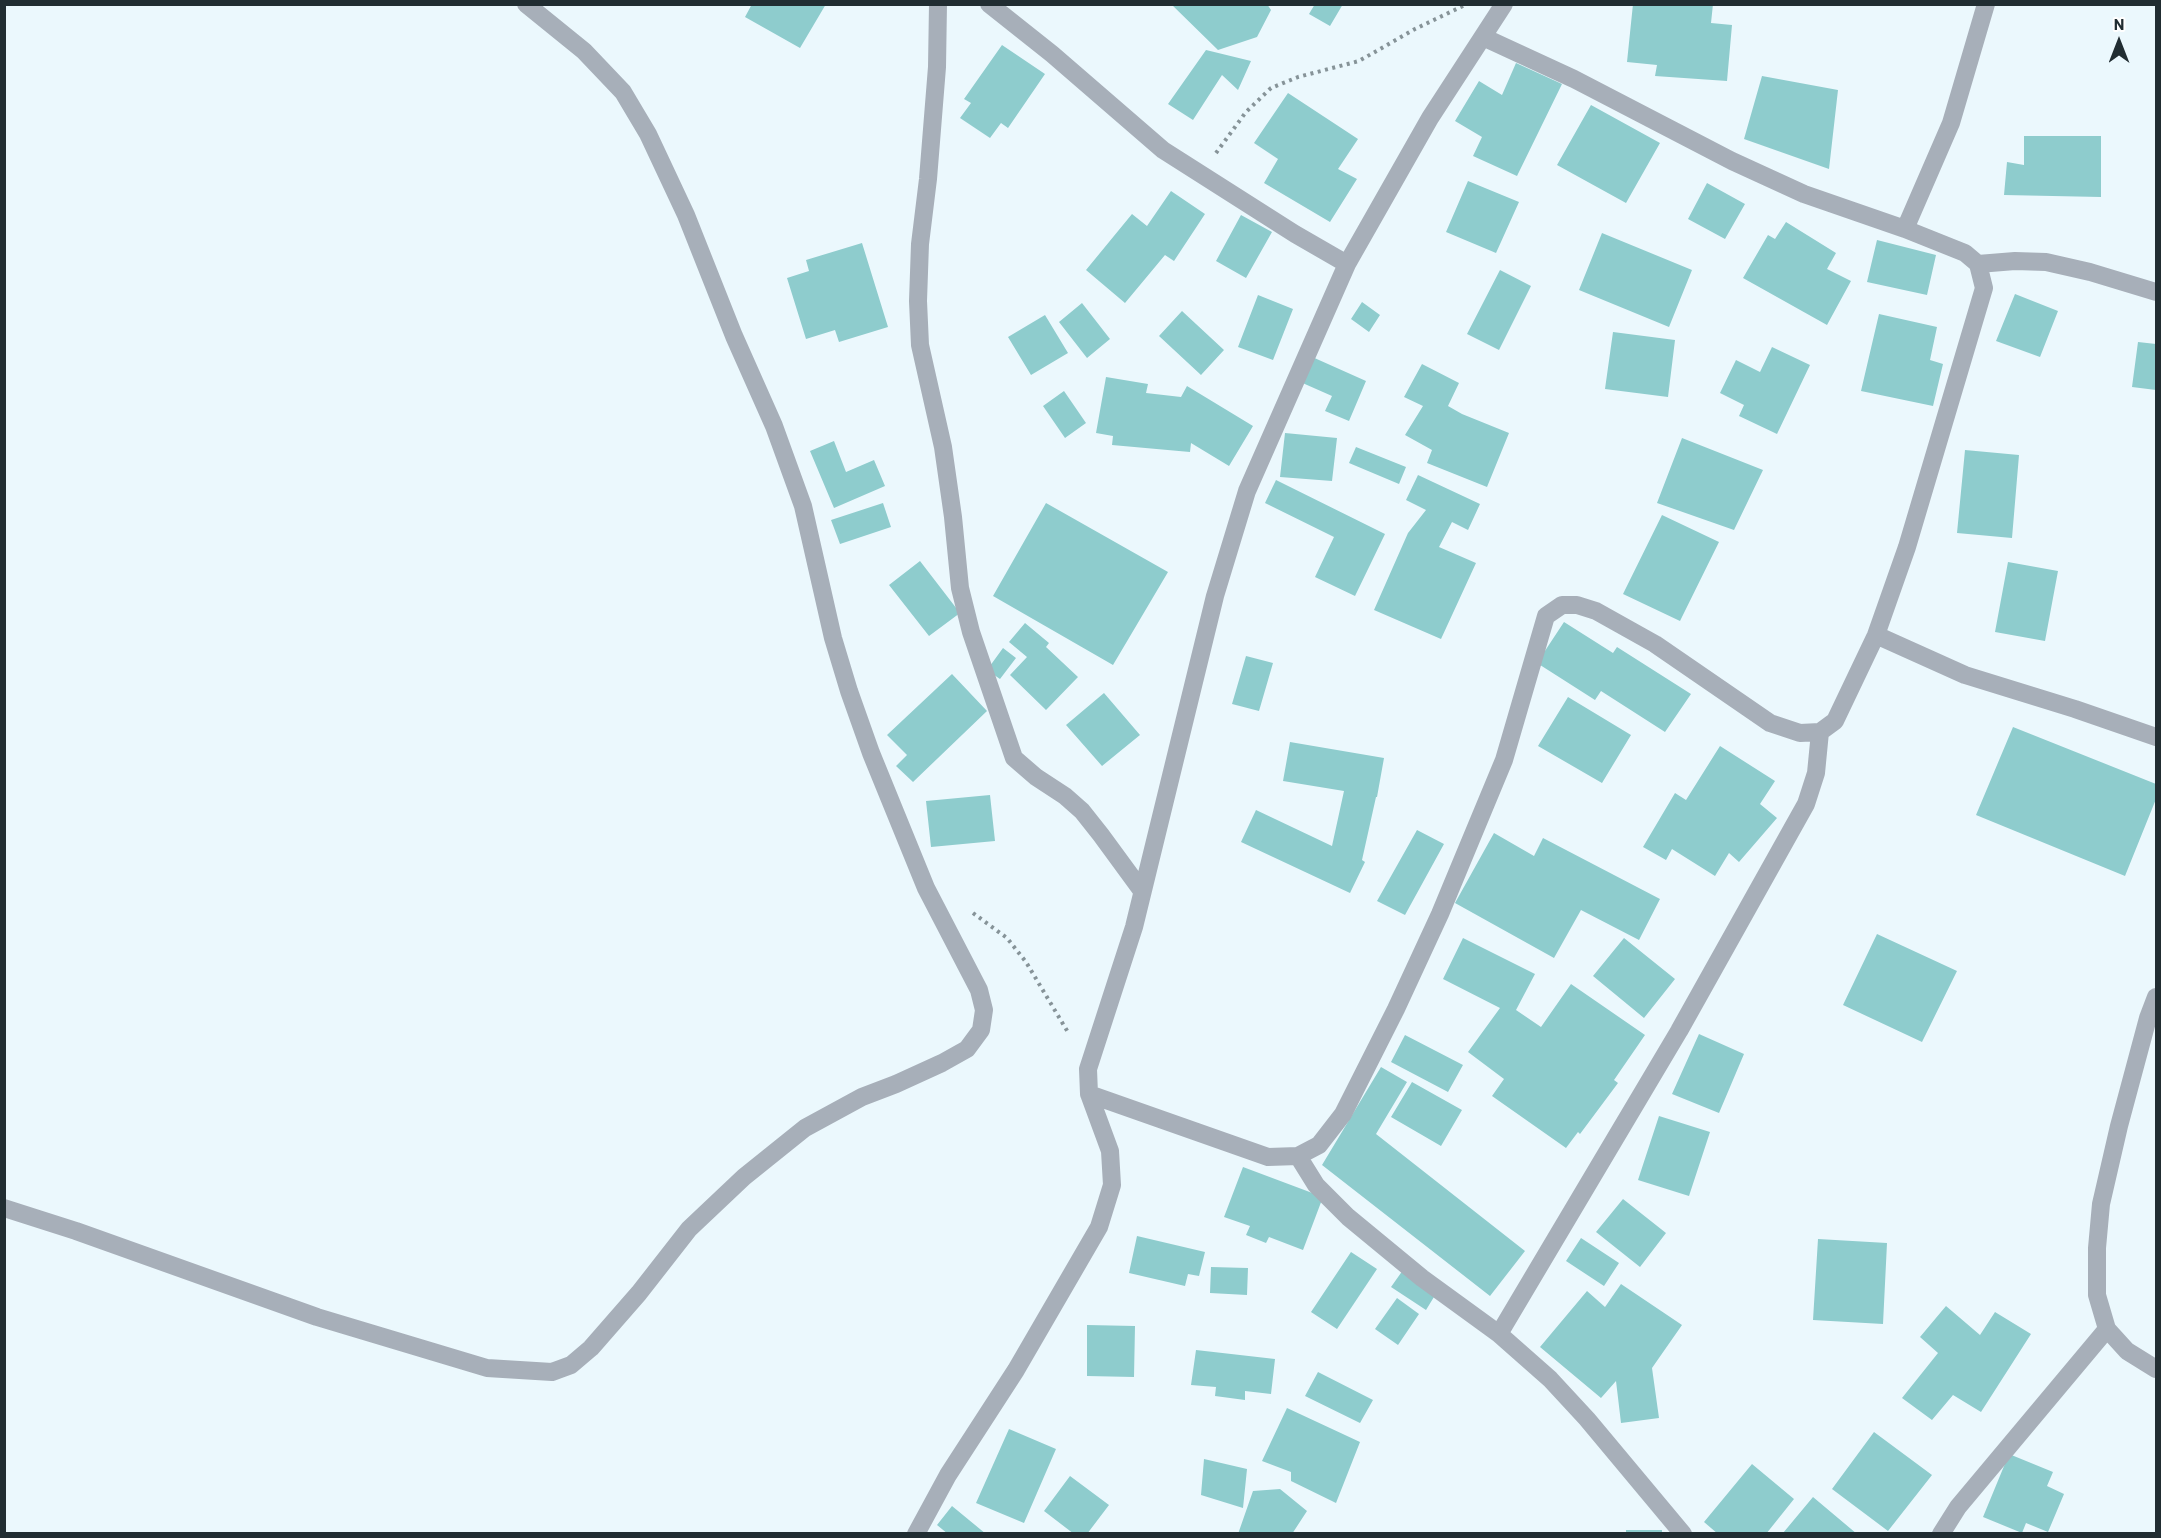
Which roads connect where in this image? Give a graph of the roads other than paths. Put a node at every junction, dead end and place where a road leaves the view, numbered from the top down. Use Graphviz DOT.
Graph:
graph roads {
  1 [pos="526,4"];
  2 [pos="938,4"];
  3 [pos="989,4"];
  4 [pos="1504,4"];
  5 [pos="1986,4"];
  6 [pos="1483,37"];
  7 [pos="1905,229"];
  8 [pos="1347,264"];
  9 [pos="1978,264"];
  10 [pos="2157,292"];
  11 [pos="1876,635"];
  12 [pos="1820,732"];
  13 [pos="2157,737"];
  14 [pos="1142,891"];
  15 [pos="2157,997"];
  16 [pos="1089,1094"];
  17 [pos="1298,1156"];
  18 [pos="4,1208"];
  19 [pos="2107,1329"];
  20 [pos="1499,1334"];
  21 [pos="2157,1369"];
  22 [pos="916,1533"];
  23 [pos="1683,1533"];
  24 [pos="1941,1533"];
  1 -- 18 [label="street"];
  2 -- 14 [label="street"];
  3 -- 8 [label="street"];
  4 -- 6 [label="street"];
  5 -- 7 [label="street"];
  6 -- 7 [label="street"];
  6 -- 8 [label="street"];
  7 -- 9 [label="street"];
  8 -- 14 [label="street"];
  9 -- 10 [label="street"];
  9 -- 11 [label="street"];
  11 -- 12 [label="street"];
  11 -- 13 [label="street"];
  12 -- 17 [label="street"];
  12 -- 20 [label="street"];
  14 -- 16 [label="street"];
  15 -- 19 [label="street"];
  16 -- 17 [label="street"];
  16 -- 22 [label="street"];
  17 -- 20 [label="street"];
  19 -- 21 [label="street"];
  19 -- 24 [label="street"];
  20 -- 23 [label="street"];
}
